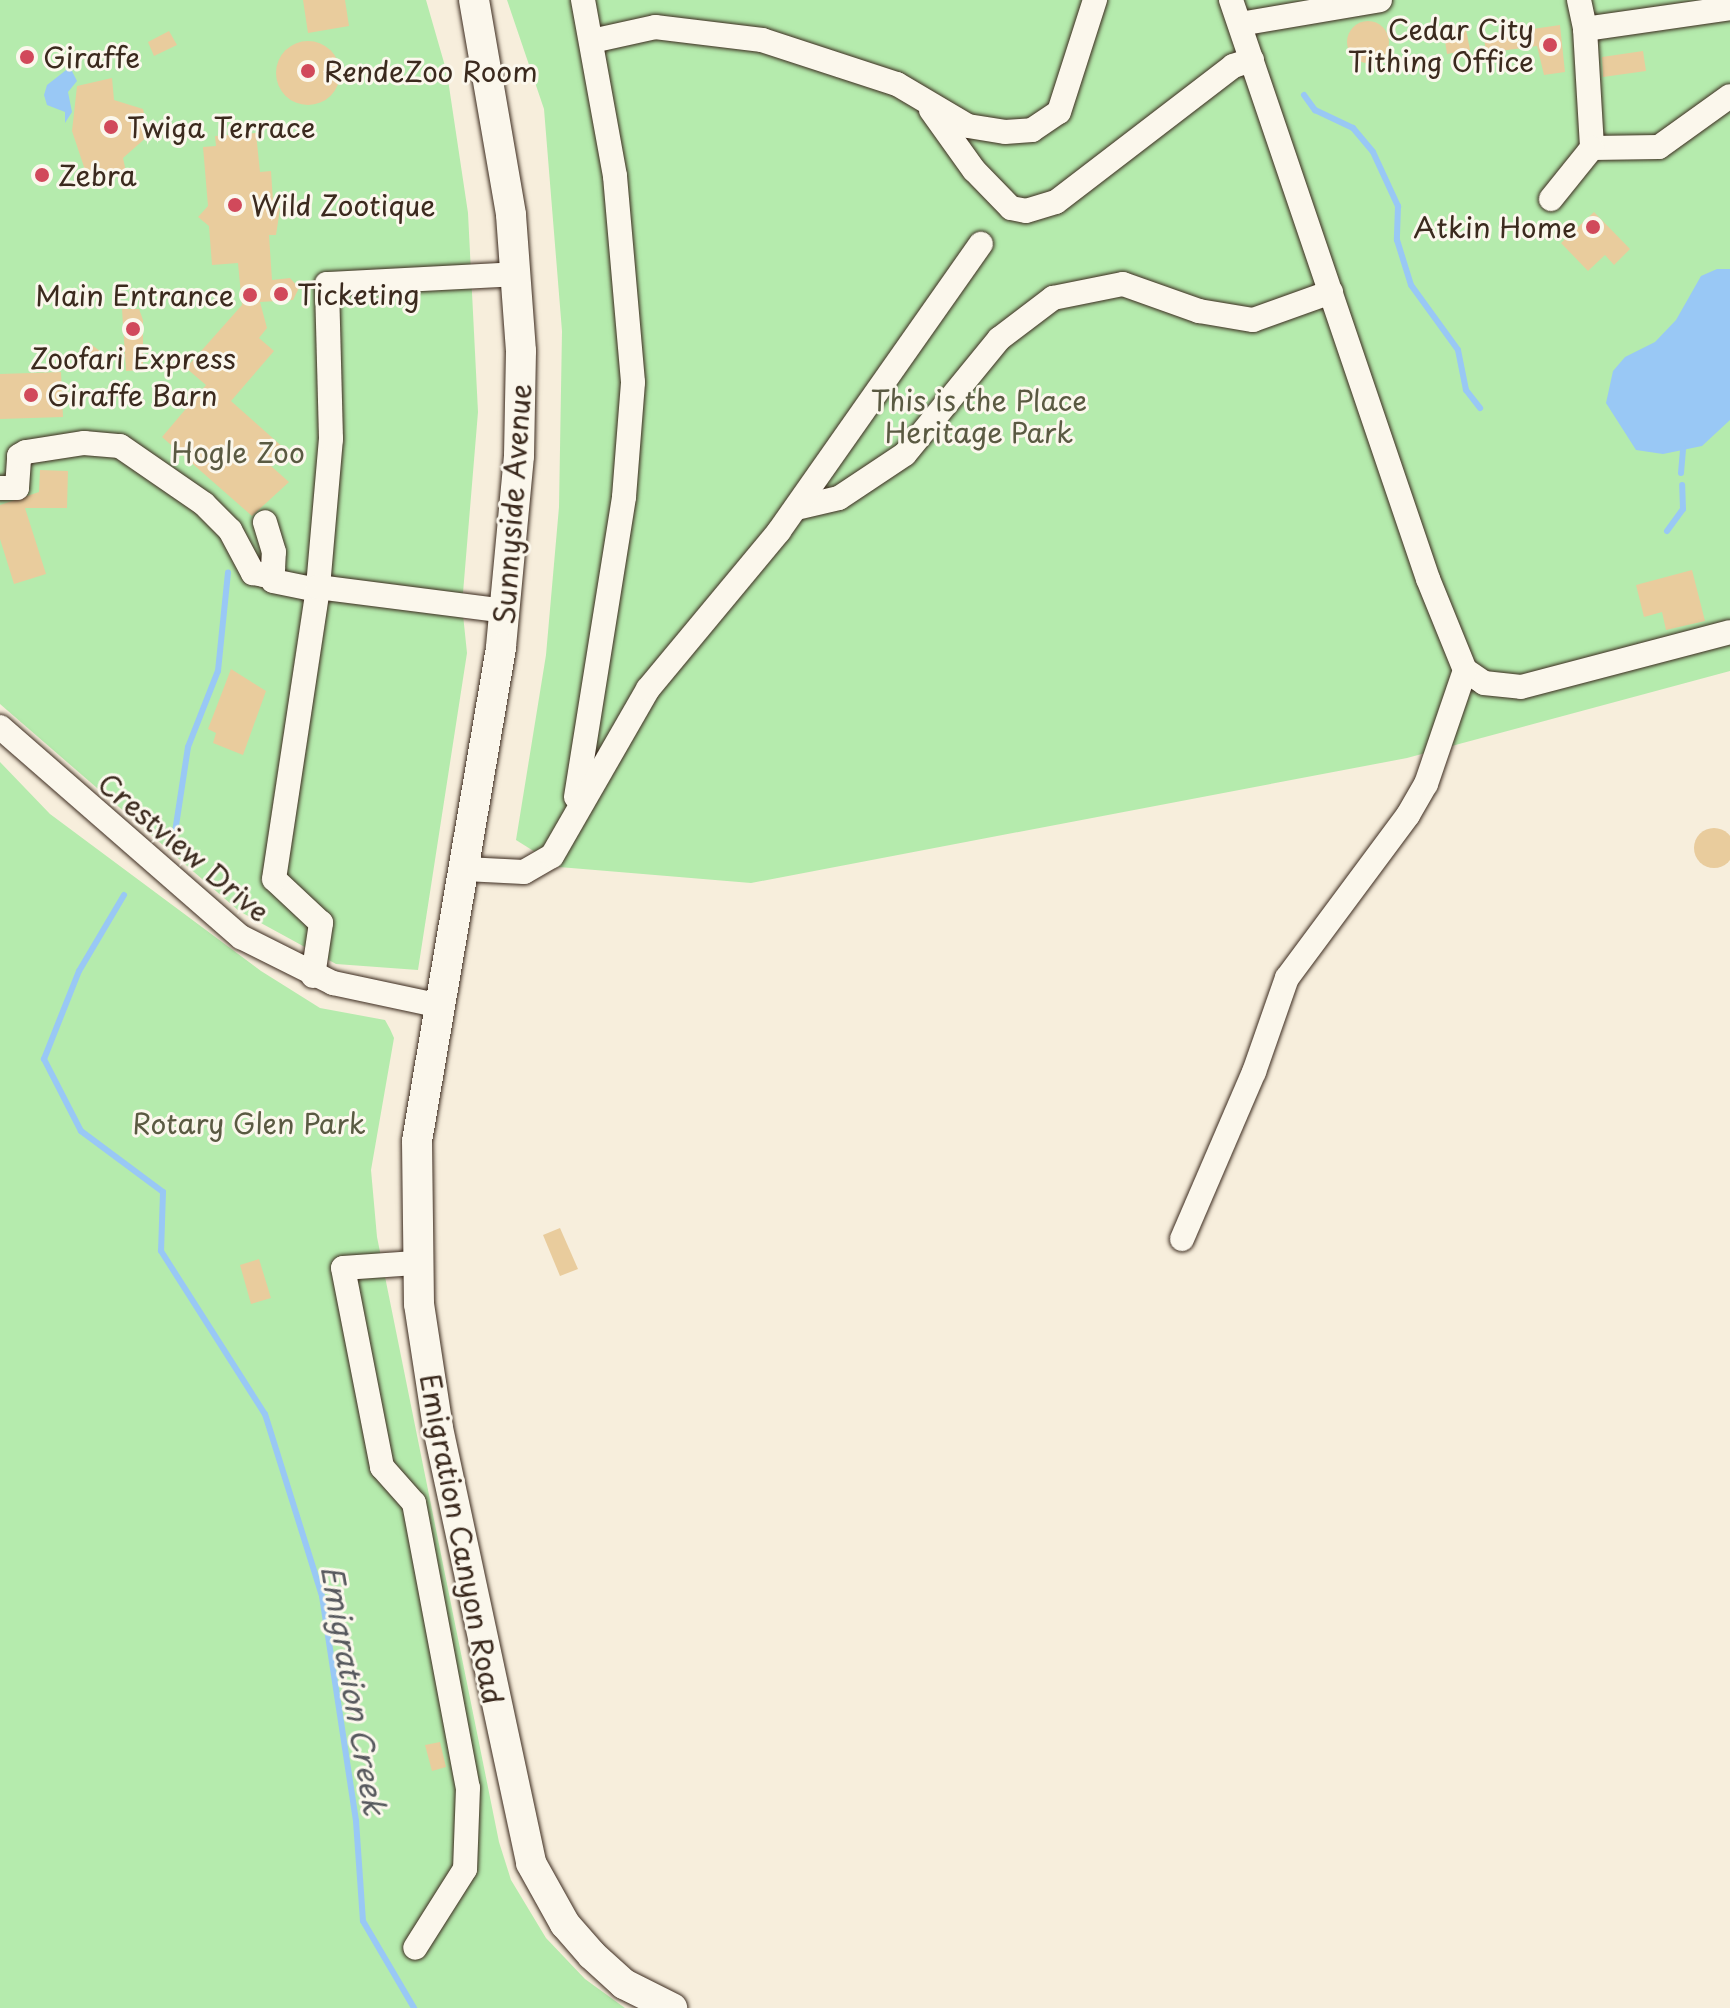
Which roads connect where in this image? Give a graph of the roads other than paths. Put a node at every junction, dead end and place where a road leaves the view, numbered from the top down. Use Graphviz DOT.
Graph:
graph roads {
  1 [pos="474,0"];
  2 [pos="583,0"];
  3 [pos="1095,0"];
  4 [pos="1231,0"];
  5 [pos="1380,0"];
  6 [pos="1579,0"];
  7 [pos="1730,8"];
  8 [pos="1240,24"];
  9 [pos="1585,29"];
  10 [pos="592,41"];
  11 [pos="1252,60"];
  12 [pos="1730,96"];
  13 [pos="929,108"];
  14 [pos="1592,148"];
  15 [pos="1551,199"];
  16 [pos="981,244"];
  17 [pos="517,274"];
  18 [pos="1331,292"];
  19 [pos="10,452"];
  20 [pos="0,488"];
  21 [pos="796,508"];
  22 [pos="265,522"];
  23 [pos="268,573"];
  24 [pos="318,588"];
  25 [pos="506,611"];
  26 [pos="1730,632"];
  27 [pos="1465,670"];
  28 [pos="0,727"];
  29 [pos="571,824"];
  30 [pos="465,869"];
  31 [pos="313,976"];
  32 [pos="440,1006"];
  33 [pos="1182,1239"];
  34 [pos="415,1263"];
  35 [pos="415,1948"];
  36 [pos="672,2008"];
  1 -- 17 [label="main road, Sunnyside Avenue"];
  2 -- 10 [label="street"];
  3 -- 13 [label="street"];
  4 -- 8 [label="street"];
  5 -- 8 [label="street"];
  6 -- 9 [label="street"];
  7 -- 9 [label="street"];
  8 -- 11 [label="street"];
  9 -- 14 [label="street"];
  10 -- 13 [label="street"];
  10 -- 29 [label="street"];
  11 -- 13 [label="street"];
  11 -- 18 [label="street"];
  12 -- 14 [label="street"];
  14 -- 15 [label="street"];
  16 -- 21 [label="street"];
  17 -- 24 [label="street"];
  17 -- 25 [label="main road, Sunnyside Avenue"];
  18 -- 21 [label="street"];
  18 -- 27 [label="street"];
  19 -- 20 [label="street"];
  19 -- 23 [label="street"];
  21 -- 29 [label="street"];
  22 -- 23 [label="street"];
  23 -- 24 [label="street"];
  24 -- 25 [label="street"];
  24 -- 31 [label="street"];
  25 -- 30 [label="main road, Sunnyside Avenue"];
  26 -- 27 [label="street"];
  27 -- 33 [label="street"];
  28 -- 31 [label="street, Crestview Drive"];
  29 -- 30 [label="street"];
  30 -- 32 [label="main road, Sunnyside Avenue"];
  31 -- 32 [label="street, Crestview Drive"];
  32 -- 34 [label="main road, Emigration Canyon Road"];
  34 -- 35 [label="street"];
  34 -- 36 [label="main road, Emigration Canyon Road"];
}
